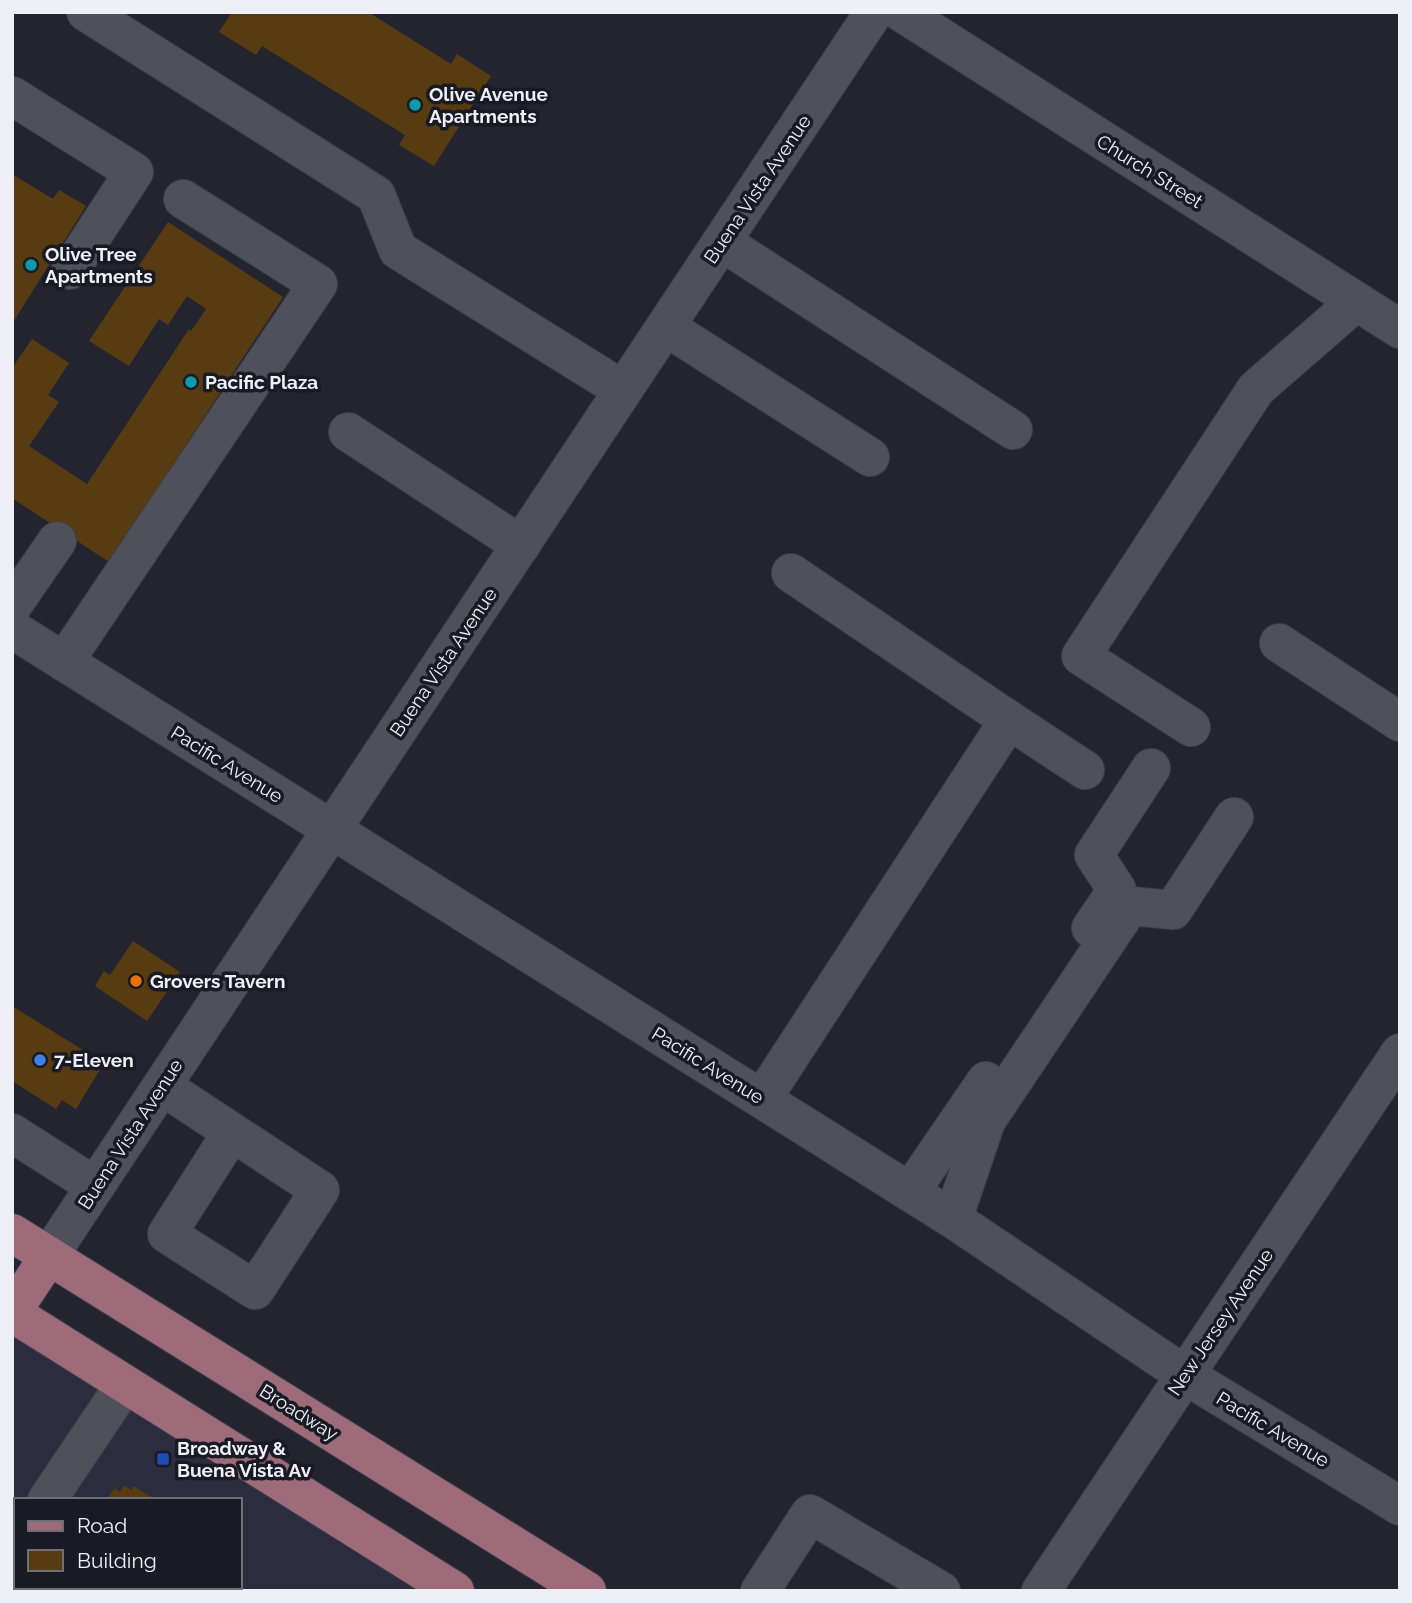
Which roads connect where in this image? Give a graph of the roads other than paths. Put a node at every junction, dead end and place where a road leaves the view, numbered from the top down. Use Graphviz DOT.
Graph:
graph roads {
  1 [pos="86,12"];
  2 [pos="874,12"];
  3 [pos="901,12"];
  4 [pos="12,96"];
  5 [pos="183,199"];
  6 [pos="722,242"];
  7 [pos="70,270"];
  8 [pos="1356,302"];
  9 [pos="666,327"];
  10 [pos="1400,329"];
  11 [pos="623,390"];
  12 [pos="1013,430"];
  13 [pos="348,432"];
  14 [pos="870,457"];
  15 [pos="57,541"];
  16 [pos="521,545"];
  17 [pos="791,573"];
  18 [pos="12,606"];
  19 [pos="12,629"];
  20 [pos="1279,643"];
  21 [pos="64,662"];
  22 [pos="1009,720"];
  23 [pos="1400,723"];
  24 [pos="1191,727"];
  25 [pos="1150,768"];
  26 [pos="1085,770"];
  27 [pos="1234,817"];
  28 [pos="332,830"];
  29 [pos="1400,1053"];
  30 [pos="162,1086"];
  31 [pos="762,1099"];
  32 [pos="232,1132"];
  33 [pos="13,1135"];
  34 [pos="95,1186"];
  35 [pos="910,1192"];
  36 [pos="953,1219"];
  37 [pos="12,1233"];
  38 [pos="49,1256"];
  39 [pos="12,1312"];
  40 [pos="1185,1375"];
  41 [pos="125,1384"];
  42 [pos="48,1498"];
  43 [pos="1400,1506"];
  44 [pos="1044,1590"];
  45 [pos="454,1591"];
  46 [pos="587,1591"];
  47 [pos="761,1591"];
  48 [pos="941,1591"];
  1 -- 11 [label="street"];
  2 -- 6 [label="street, Buena Vista Avenue"];
  3 -- 8 [label="street, Church Street"];
  4 -- 7 [label="street"];
  5 -- 21 [label="street"];
  6 -- 9 [label="street, Buena Vista Avenue"];
  6 -- 12 [label="street"];
  8 -- 10 [label="street, Church Street"];
  8 -- 24 [label="street"];
  9 -- 11 [label="street, Buena Vista Avenue"];
  9 -- 14 [label="street"];
  11 -- 16 [label="street, Buena Vista Avenue"];
  13 -- 16 [label="street"];
  15 -- 18 [label="street"];
  16 -- 28 [label="street, Buena Vista Avenue"];
  17 -- 22 [label="street"];
  19 -- 21 [label="street, Pacific Avenue"];
  20 -- 23 [label="street"];
  21 -- 28 [label="street, Pacific Avenue"];
  22 -- 26 [label="street"];
  22 -- 31 [label="street"];
  25 -- 35 [label="street"];
  27 -- 36 [label="street"];
  28 -- 30 [label="street, Buena Vista Avenue"];
  28 -- 31 [label="street, Pacific Avenue"];
  29 -- 40 [label="street, New Jersey Avenue"];
  30 -- 32 [label="street"];
  30 -- 34 [label="street, Buena Vista Avenue"];
  31 -- 35 [label="street, Pacific Avenue"];
  33 -- 34 [label="street"];
  34 -- 38 [label="street, Buena Vista Avenue"];
  35 -- 36 [label="street, Pacific Avenue"];
  36 -- 40 [label="street, Pacific Avenue"];
  37 -- 38 [label="main road, Broadway"];
  38 -- 39 [label="main road, Buena Vista Avenue"];
  38 -- 46 [label="main road, Broadway"];
  39 -- 41 [label="main road"];
  40 -- 43 [label="street, Pacific Avenue"];
  40 -- 44 [label="street, New Jersey Avenue"];
  41 -- 42 [label="street"];
  41 -- 45 [label="main road"];
  47 -- 48 [label="street"];
}
